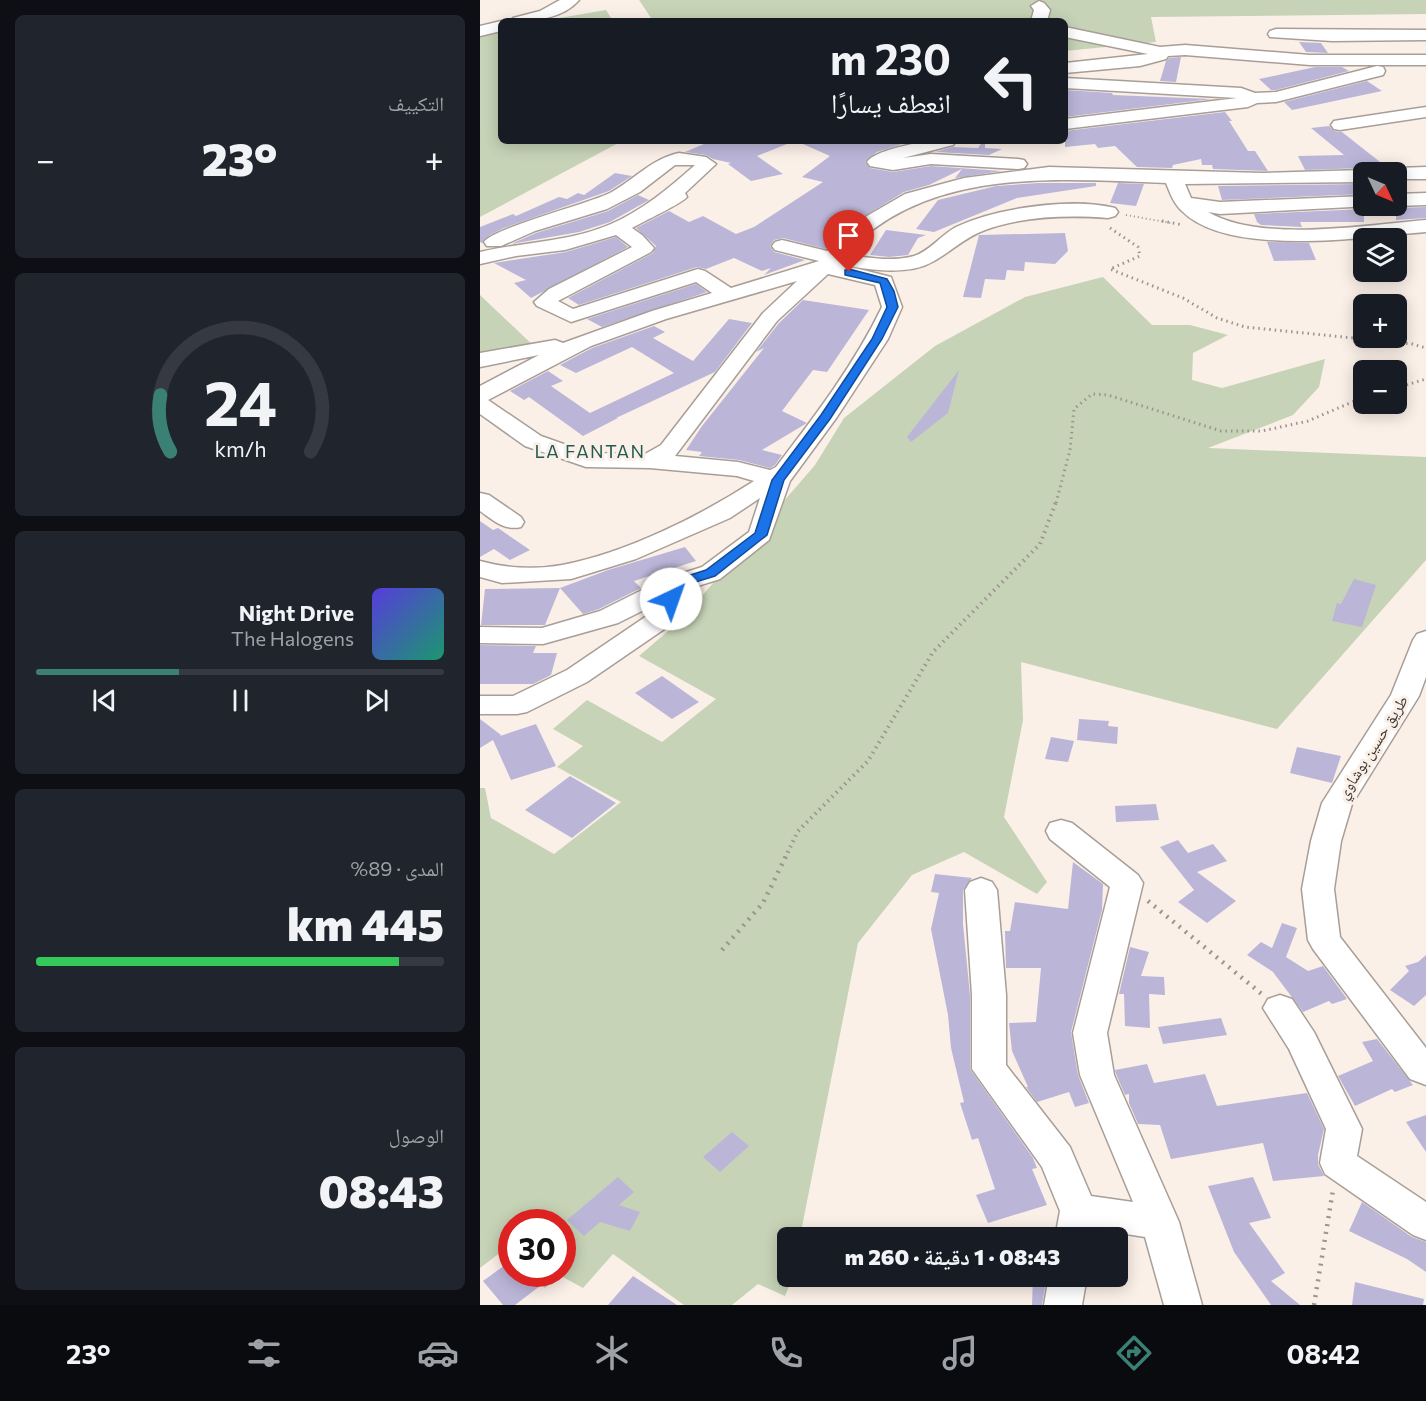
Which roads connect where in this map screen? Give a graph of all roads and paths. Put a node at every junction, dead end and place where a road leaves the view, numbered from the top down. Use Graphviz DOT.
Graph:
graph roads {
  1 [pos="571,0"];
  2 [pos="530,18"];
  3 [pos="498,27"];
  4 [pos="480,31"];
  5 [pos="1068,33"];
  6 [pos="1276,34"];
  7 [pos="1426,35"];
  8 [pos="1160,52"];
  9 [pos="1426,60"];
  10 [pos="1394,61"];
  11 [pos="1068,68"];
  12 [pos="1068,83"];
  13 [pos="1253,98"];
  14 [pos="1426,112"];
  15 [pos="1068,124"];
  16 [pos="1340,125"];
  17 [pos="935,144"];
  18 [pos="1044,169"];
  19 [pos="1426,173"];
  20 [pos="1407,174"];
  21 [pos="1353,176"];
  22 [pos="1173,178"];
  23 [pos="711,185"];
  24 [pos="1426,199"];
  25 [pos="1407,200"];
  26 [pos="1183,202"];
  27 [pos="1353,202"];
  28 [pos="662,203"];
  29 [pos="1108,212"];
  30 [pos="1211,224"];
  31 [pos="1426,226"];
  32 [pos="618,228"];
  33 [pos="782,246"];
  34 [pos="480,249"];
  35 [pos="480,258"];
  36 [pos="828,262"];
  37 [pos="728,295"];
  38 [pos="583,341"];
  39 [pos="1426,348"];
  40 [pos="480,360"];
  41 [pos="1426,380"];
  42 [pos="1407,385"];
  43 [pos="480,394"];
  44 [pos="1353,402"];
  45 [pos="480,404"];
  46 [pos="650,461"];
  47 [pos="778,477"];
  48 [pos="480,500"];
  49 [pos="513,522"];
  50 [pos="480,569"];
  51 [pos="673,585"];
  52 [pos="480,635"];
  53 [pos="1426,640"];
  54 [pos="480,705"];
  55 [pos="1061,831"];
  56 [pos="1127,883"];
  57 [pos="981,890"];
  58 [pos="722,950"];
  59 [pos="1280,1008"];
  60 [pos="1426,1071"];
  61 [pos="1338,1163"];
  62 [pos="1160,1222"];
  63 [pos="1426,1223"];
  64 [pos="1076,1224"];
  65 [pos="1066,1287"];
  66 [pos="1063,1305"];
  67 [pos="1182,1305"];
  68 [pos="1314,1305"];
  1 -- 2 [label="street"];
  3 -- 4 [label="street"];
  5 -- 8 [label="street"];
  6 -- 7 [label="street"];
  8 -- 10 [label="street"];
  8 -- 11 [label="street"];
  9 -- 10 [label="street"];
  10 -- 13 [label="street"];
  12 -- 13 [label="street"];
  13 -- 15 [label="street"];
  14 -- 16 [label="street"];
  17 -- 18 [label="street"];
  18 -- 22 [label="street"];
  18 -- 36 [label="street"];
  19 -- 20 [label="street"];
  21 -- 22 [label="street"];
  22 -- 26 [label="street"];
  23 -- 28 [label="street"];
  24 -- 25 [label="street"];
  26 -- 27 [label="street"];
  26 -- 30 [label="street"];
  28 -- 32 [label="street"];
  28 -- 34 [label="street"];
  29 -- 30 [label="path"];
  29 -- 36 [label="street"];
  29 -- 39 [label="path"];
  30 -- 31 [label="street"];
  32 -- 35 [label="street"];
  32 -- 37 [label="street"];
  33 -- 36 [label="street"];
  36 -- 37 [label="street"];
  36 -- 46 [label="street"];
  36 -- 47 [label="street"];
  37 -- 38 [label="street"];
  38 -- 40 [label="street"];
  38 -- 43 [label="street"];
  41 -- 42 [label="path"];
  44 -- 58 [label="path"];
  45 -- 46 [label="street"];
  46 -- 47 [label="street"];
  47 -- 50 [label="street"];
  47 -- 51 [label="street"];
  48 -- 49 [label="street"];
  51 -- 52 [label="street"];
  51 -- 54 [label="street"];
  53 -- 60 [label="street, طريق حسين بوشاوي"];
  55 -- 56 [label="street"];
  56 -- 59 [label="path"];
  56 -- 62 [label="street"];
  57 -- 64 [label="street"];
  59 -- 61 [label="street"];
  61 -- 63 [label="street"];
  61 -- 68 [label="path"];
  62 -- 64 [label="street"];
  62 -- 67 [label="street"];
  65 -- 66 [label="street"];
}
